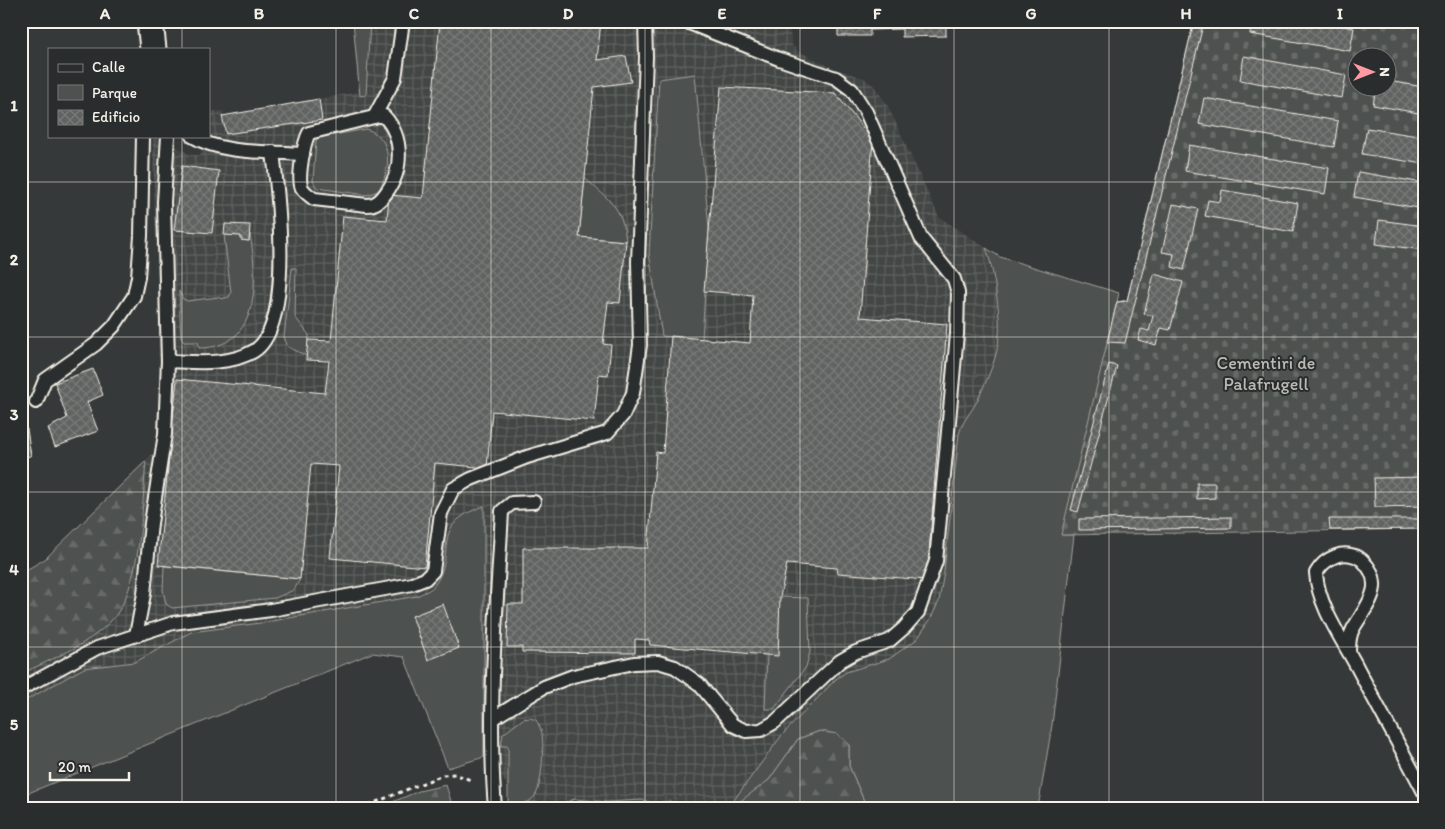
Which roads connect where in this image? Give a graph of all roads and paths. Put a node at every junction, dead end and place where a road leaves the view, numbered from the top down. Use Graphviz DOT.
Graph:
graph roads {
  1 [pos="150,21"];
  2 [pos="403,21"];
  3 [pos="645,21"];
  4 [pos="684,21"];
  5 [pos="153,48"];
  6 [pos="374,117"];
  7 [pos="143,138"];
  8 [pos="168,138"];
  9 [pos="196,138"];
  10 [pos="273,152"];
  11 [pos="303,154"];
  12 [pos="168,361"];
  13 [pos="36,402"];
  14 [pos="534,502"];
  15 [pos="136,635"];
  16 [pos="1349,652"];
  17 [pos="21,689"];
  18 [pos="492,719"];
  19 [pos="1424,792"];
  20 [pos="495,804"];
  21 [pos="361,808"];
  1 -- 5 [label="street"];
  2 -- 6 [label="lane"];
  3 -- 15 [label="lane"];
  4 -- 18 [label="lane"];
  6 -- 11 [label="lane"];
  6 -- 11 [label="lane"];
  7 -- 13 [label="lane"];
  8 -- 12 [label="lane"];
  9 -- 10 [label="lane"];
  10 -- 11 [label="lane"];
  10 -- 12 [label="lane"];
  12 -- 15 [label="lane"];
  14 -- 18 [label="lane"];
  15 -- 17 [label="lane"];
  16 -- 16 [label="lane"];
  16 -- 19 [label="lane"];
  18 -- 20 [label="lane"];
  20 -- 21 [label="path"];
}
